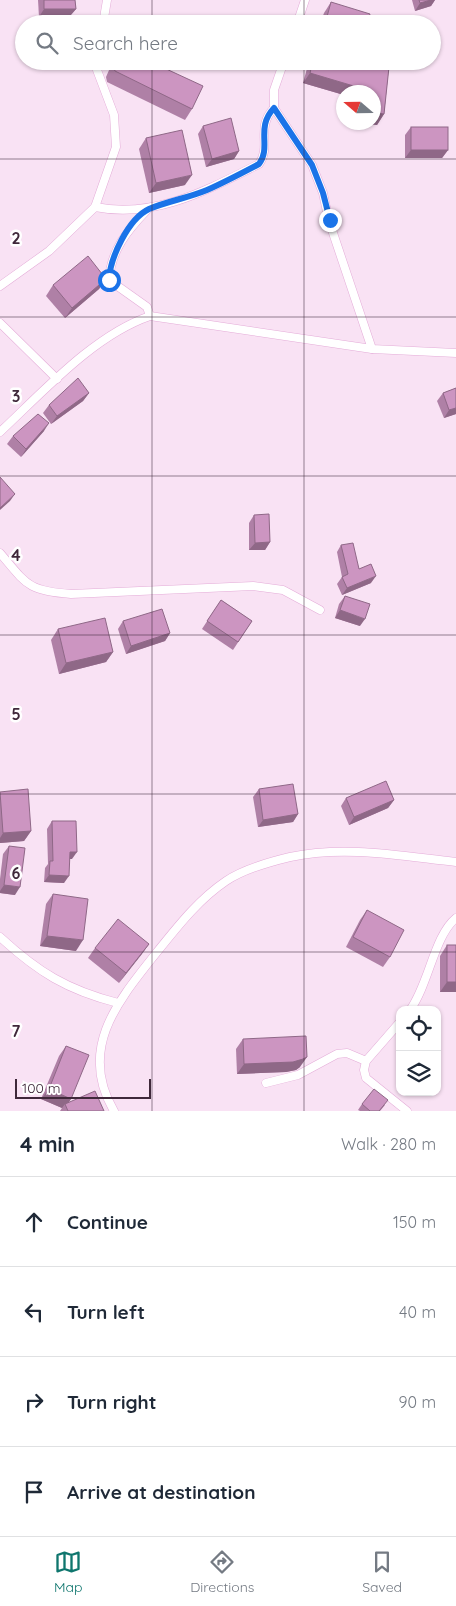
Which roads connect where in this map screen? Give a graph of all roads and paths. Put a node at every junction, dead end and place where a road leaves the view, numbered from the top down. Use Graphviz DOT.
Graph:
graph roads {
  1 [pos="107,0"];
  2 [pos="305,0"];
  3 [pos="104,15"];
  4 [pos="300,15"];
  5 [pos="97,70"];
  6 [pos="281,70"];
  7 [pos="274,108"];
  8 [pos="96,207"];
  9 [pos="147,210"];
  10 [pos="0,286"];
  11 [pos="150,316"];
  12 [pos="0,323"];
  13 [pos="372,349"];
  14 [pos="456,353"];
  15 [pos="57,379"];
  16 [pos="0,432"];
  17 [pos="0,553"];
  18 [pos="320,610"];
  19 [pos="456,862"];
  20 [pos="456,918"];
  21 [pos="0,937"];
  22 [pos="118,1003"];
  23 [pos="412,1006"];
  24 [pos="396,1027"];
  25 [pos="366,1061"];
  26 [pos="266,1083"];
  27 [pos="114,1111"];
  28 [pos="407,1111"];
  1 -- 3 [label="street"];
  2 -- 4 [label="street"];
  5 -- 8 [label="street"];
  6 -- 7 [label="street"];
  7 -- 9 [label="street"];
  7 -- 13 [label="street"];
  8 -- 9 [label="street"];
  8 -- 10 [label="street"];
  9 -- 11 [label="street"];
  11 -- 13 [label="street"];
  11 -- 15 [label="street"];
  12 -- 15 [label="street"];
  13 -- 14 [label="street"];
  15 -- 16 [label="street"];
  17 -- 18 [label="street"];
  19 -- 22 [label="street"];
  20 -- 23 [label="street"];
  21 -- 22 [label="street"];
  22 -- 27 [label="street"];
  24 -- 25 [label="street"];
  25 -- 26 [label="street"];
  25 -- 28 [label="street"];
}
